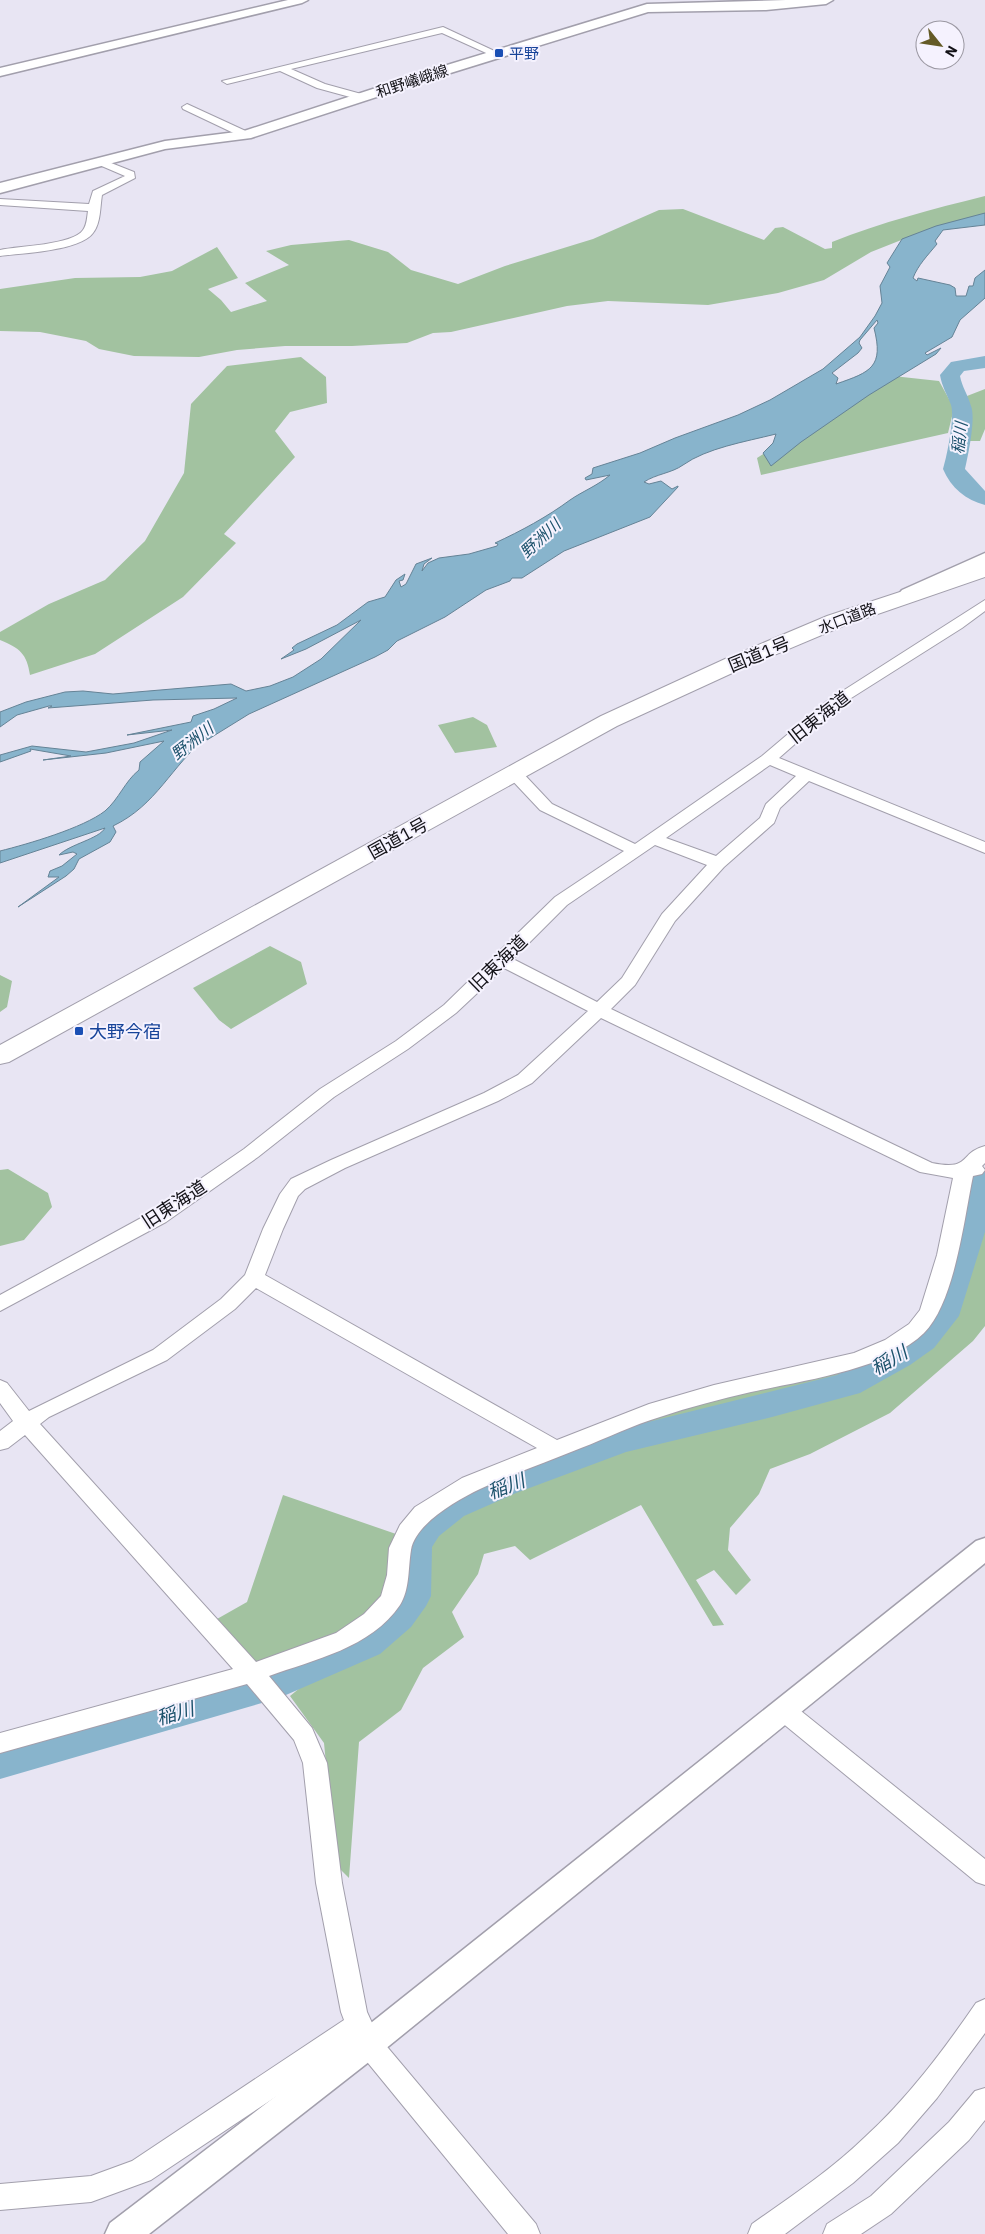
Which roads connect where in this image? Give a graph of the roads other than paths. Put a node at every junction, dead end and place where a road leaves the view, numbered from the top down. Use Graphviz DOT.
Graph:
graph roads {
  1 [pos="302,0"];
  2 [pos="826,0"];
  3 [pos="790,2"];
  4 [pos="498,55"];
  5 [pos="281,68"];
  6 [pos="0,72"];
  7 [pos="227,81"];
  8 [pos="361,97"];
  9 [pos="187,107"];
  10 [pos="246,135"];
  11 [pos="101,162"];
  12 [pos="0,188"];
  13 [pos="0,202"];
  14 [pos="94,208"];
  15 [pos="0,253"];
  16 [pos="984,573"];
  17 [pos="985,604"];
  18 [pos="804,635"];
  19 [pos="768,759"];
  20 [pos="514,773"];
  21 [pos="807,775"];
  22 [pos="654,840"];
  23 [pos="985,848"];
  24 [pos="637,851"];
  25 [pos="718,863"];
  26 [pos="502,960"];
  27 [pos="599,1010"];
  28 [pos="0,1056"];
  29 [pos="978,1165"];
  30 [pos="254,1278"];
  31 [pos="0,1304"];
  32 [pos="0,1388"];
  33 [pos="27,1424"];
  34 [pos="0,1442"];
  35 [pos="555,1449"];
  36 [pos="985,1548"];
  37 [pos="254,1676"];
  38 [pos="783,1710"];
  39 [pos="0,1743"];
  40 [pos="985,1874"];
  41 [pos="985,2011"];
  42 [pos="364,2034"];
  43 [pos="985,2100"];
  44 [pos="0,2197"];
  45 [pos="122,2234"];
  46 [pos="526,2234"];
  47 [pos="762,2234"];
  48 [pos="837,2234"];
  1 -- 6 [label="street"];
  2 -- 3 [label="main road, 和野嶬峨線"];
  3 -- 4 [label="main road, 和野嶬峨線"];
  4 -- 5 [label="street"];
  4 -- 8 [label="main road, 和野嶬峨線"];
  5 -- 7 [label="street"];
  5 -- 8 [label="street"];
  8 -- 10 [label="main road, 和野嶬峨線"];
  9 -- 10 [label="street"];
  10 -- 11 [label="main road, 和野嶬峨線"];
  11 -- 12 [label="main road, 和野嶬峨線"];
  11 -- 14 [label="street"];
  13 -- 14 [label="street"];
  14 -- 15 [label="street"];
  16 -- 18 [label="highway, 水口道路"];
  16 -- 18 [label="highway, 水口道路"];
  17 -- 19 [label="street, 旧東海道"];
  18 -- 20 [label="highway, 国道1号"];
  19 -- 21 [label="street"];
  19 -- 22 [label="street, 旧東海道"];
  20 -- 24 [label="street"];
  20 -- 28 [label="highway, 国道1号"];
  21 -- 23 [label="street"];
  21 -- 25 [label="street"];
  22 -- 24 [label="street, 旧東海道"];
  22 -- 25 [label="street"];
  24 -- 26 [label="street, 旧東海道"];
  25 -- 27 [label="street"];
  26 -- 27 [label="street"];
  26 -- 31 [label="street, 旧東海道"];
  27 -- 29 [label="street"];
  27 -- 30 [label="street"];
  29 -- 35 [label="street"];
  30 -- 33 [label="street"];
  30 -- 35 [label="street"];
  32 -- 33 [label="street"];
  33 -- 34 [label="street"];
  33 -- 37 [label="street"];
  35 -- 37 [label="street"];
  36 -- 38 [label="street"];
  37 -- 39 [label="street"];
  37 -- 42 [label="street"];
  38 -- 40 [label="street"];
  38 -- 42 [label="street"];
  41 -- 47 [label="street"];
  42 -- 44 [label="street"];
  42 -- 45 [label="street"];
  42 -- 46 [label="street"];
  43 -- 48 [label="street"];
}
